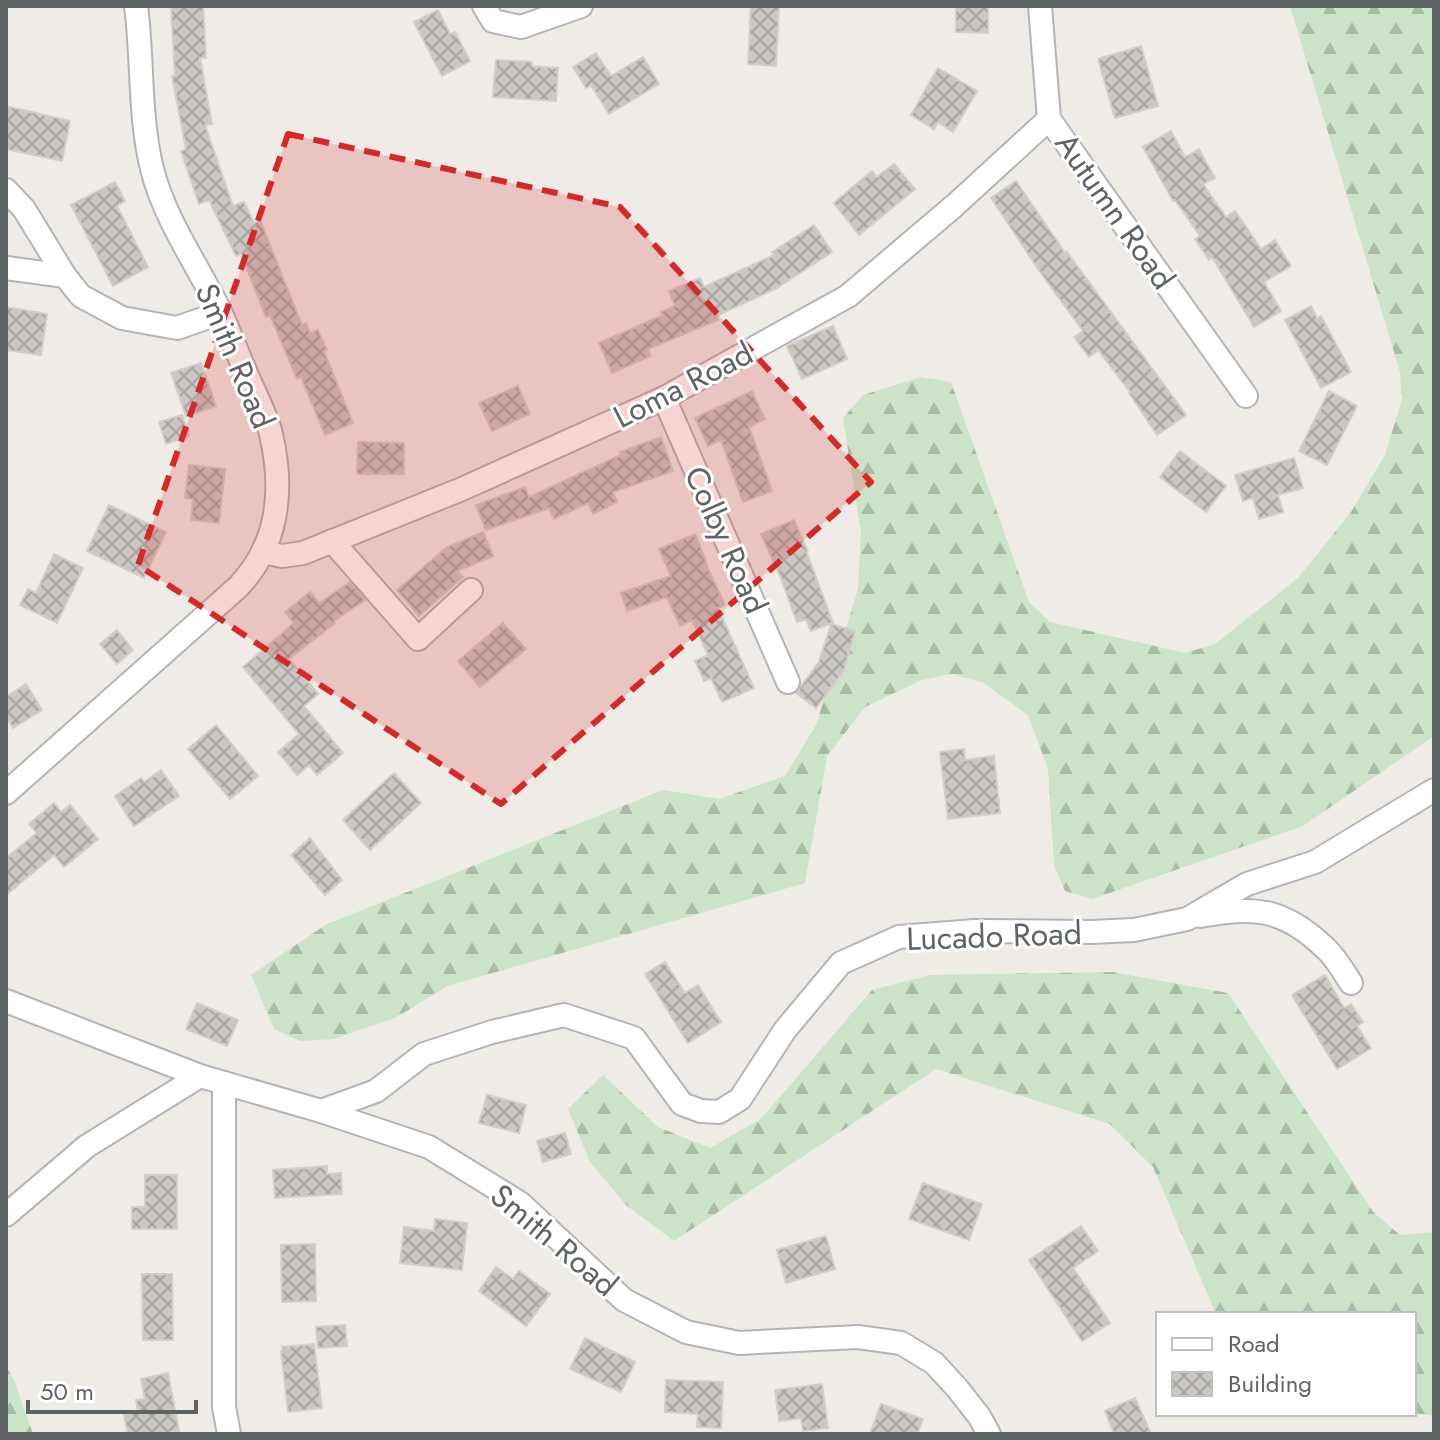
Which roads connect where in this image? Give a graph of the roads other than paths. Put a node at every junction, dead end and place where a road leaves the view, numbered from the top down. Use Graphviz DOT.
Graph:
graph roads {
  1 [pos="136,6"];
  2 [pos="484,6"];
  3 [pos="581,6"];
  4 [pos="1040,6"];
  5 [pos="1049,119"];
  6 [pos="6,190"];
  7 [pos="6,268"];
  8 [pos="65,276"];
  9 [pos="220,313"];
  10 [pos="1246,396"];
  11 [pos="664,398"];
  12 [pos="332,541"];
  13 [pos="263,552"];
  14 [pos="471,590"];
  15 [pos="788,682"];
  16 [pos="1434,790"];
  17 [pos="6,793"];
  18 [pos="1187,919"];
  19 [pos="1351,983"];
  20 [pos="6,1001"];
  21 [pos="200,1076"];
  22 [pos="224,1083"];
  23 [pos="321,1111"];
  24 [pos="6,1215"];
  25 [pos="229,1434"];
  26 [pos="989,1434"];
  1 -- 9 [label="street, Smith Road"];
  2 -- 3 [label="street"];
  4 -- 5 [label="street, Autumn Road"];
  5 -- 10 [label="street, Autumn Road"];
  5 -- 11 [label="street, Loma Road"];
  6 -- 8 [label="street"];
  7 -- 8 [label="street"];
  8 -- 9 [label="street"];
  9 -- 13 [label="street, Smith Road"];
  11 -- 12 [label="street, Loma Road"];
  11 -- 15 [label="street, Colby Road"];
  12 -- 13 [label="street, Loma Road"];
  12 -- 14 [label="street"];
  13 -- 17 [label="street, Smith Road"];
  16 -- 18 [label="street, Lucado Road"];
  18 -- 19 [label="street"];
  18 -- 23 [label="street, Lucado Road"];
  20 -- 21 [label="street, Smith Road"];
  21 -- 22 [label="street, Smith Road"];
  21 -- 24 [label="street"];
  22 -- 23 [label="street, Smith Road"];
  22 -- 25 [label="street"];
  23 -- 26 [label="street, Smith Road"];
}
